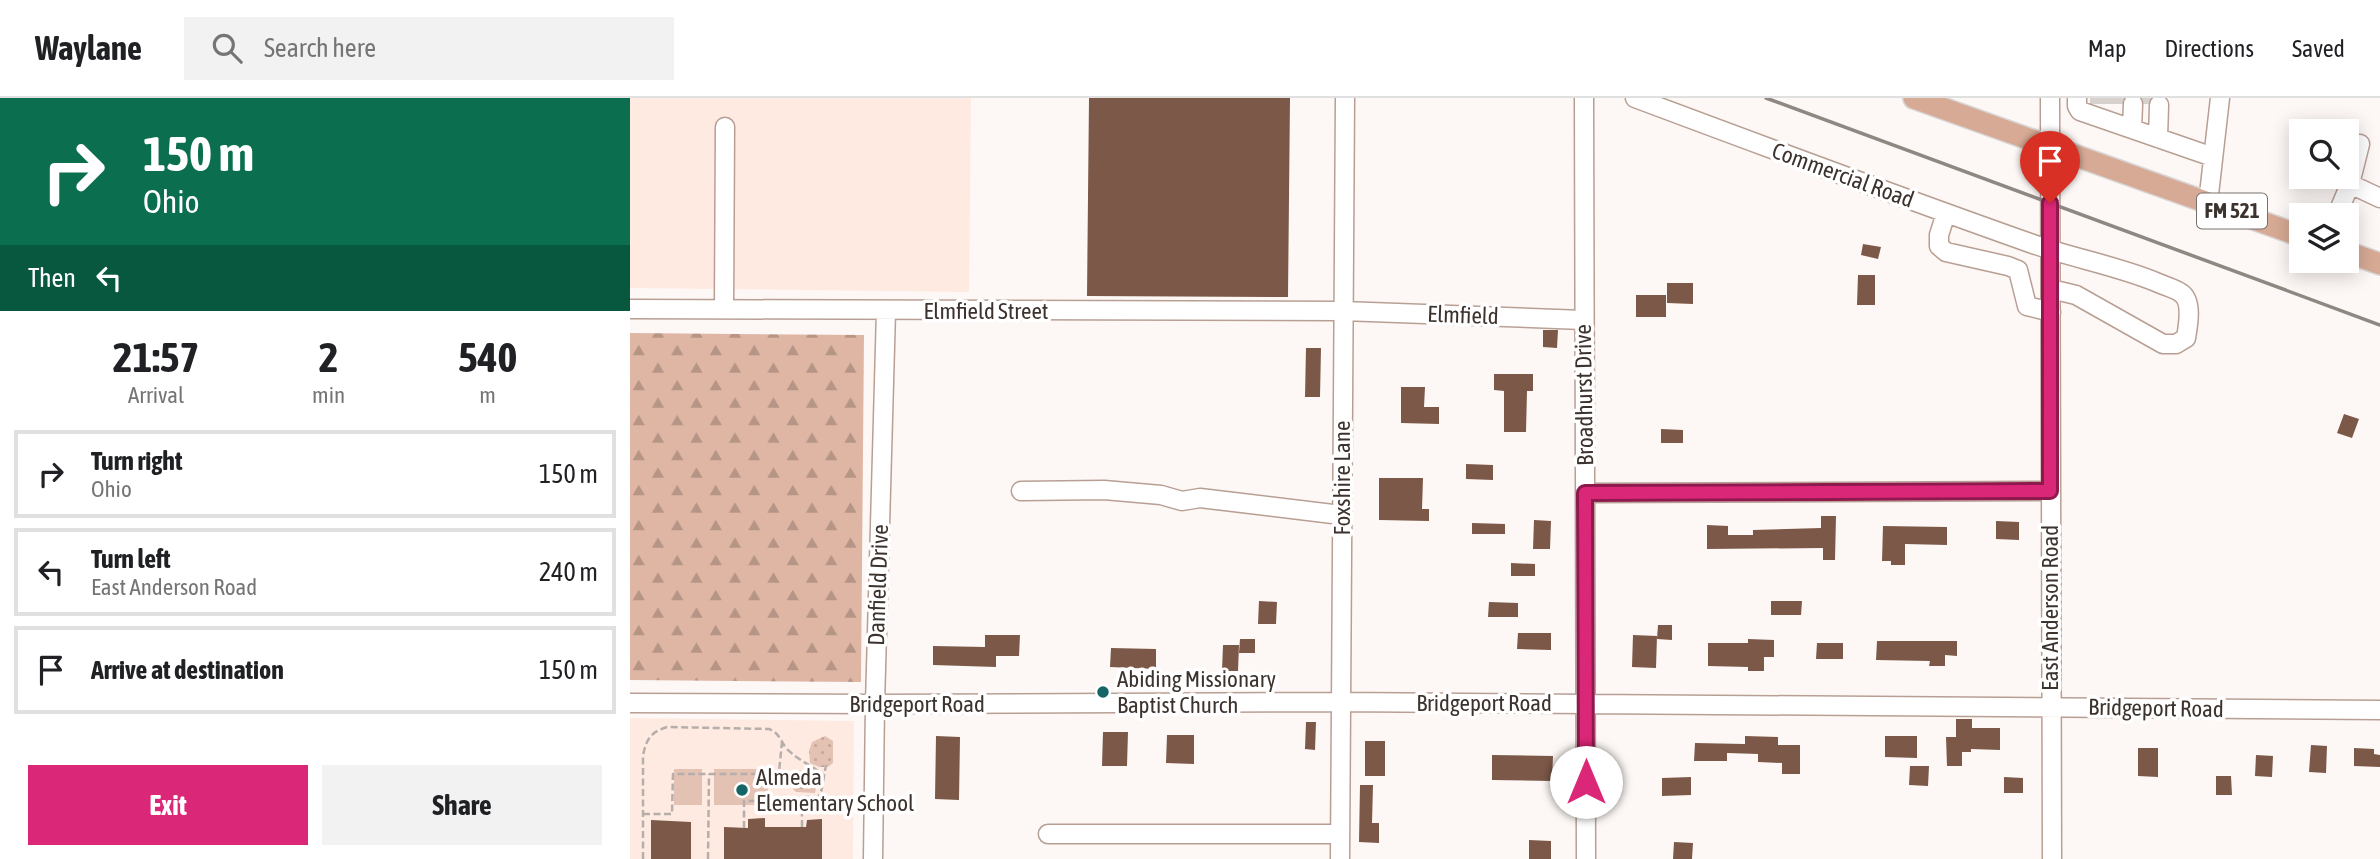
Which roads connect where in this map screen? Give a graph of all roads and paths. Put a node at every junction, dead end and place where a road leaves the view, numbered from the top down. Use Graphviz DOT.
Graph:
graph roads {
  1 [pos="1345,98"];
  2 [pos="1584,98"];
  3 [pos="1635,98"];
  4 [pos="1914,98"];
  5 [pos="2050,98"];
  6 [pos="2220,98"];
  7 [pos="1937,102"];
  8 [pos="2112,106"];
  9 [pos="725,127"];
  10 [pos="2139,131"];
  11 [pos="2360,144"];
  12 [pos="2050,147"];
  13 [pos="2359,148"];
  14 [pos="2213,157"];
  15 [pos="2359,188"];
  16 [pos="2380,198"];
  17 [pos="2208,203"];
  18 [pos="1946,213"];
  19 [pos="1998,232"];
  20 [pos="2289,232"];
  21 [pos="2051,251"];
  22 [pos="2359,256"];
  23 [pos="1989,262"];
  24 [pos="2380,264"];
  25 [pos="2051,289"];
  26 [pos="630,309"];
  27 [pos="724,309"];
  28 [pos="1343,310"];
  29 [pos="886,311"];
  30 [pos="2051,312"];
  31 [pos="1583,320"];
  32 [pos="1021,491"];
  33 [pos="2050,491"];
  34 [pos="1585,493"];
  35 [pos="1341,515"];
  36 [pos="630,702"];
  37 [pos="1340,702"];
  38 [pos="875,704"];
  39 [pos="1586,704"];
  40 [pos="2050,707"];
  41 [pos="2380,710"];
  42 [pos="782,742"];
  43 [pos="826,765"];
  44 [pos="709,774"];
  45 [pos="825,776"];
  46 [pos="802,800"];
  47 [pos="643,814"];
  48 [pos="802,827"];
  49 [pos="744,828"];
  50 [pos="1048,834"];
  51 [pos="1340,834"];
  52 [pos="643,859"];
  53 [pos="708,859"];
  54 [pos="873,859"];
  55 [pos="1340,859"];
  56 [pos="1586,859"];
  57 [pos="2052,859"];
  1 -- 28 [label="street, Foxshire Lane"];
  2 -- 31 [label="street, Broadhurst Drive"];
  3 -- 18 [label="street, Commercial Road"];
  4 -- 7 [label="main road, FM 521"];
  5 -- 12 [label="street, East Anderson Road"];
  6 -- 14 [label="street"];
  7 -- 12 [label="main road, FM 521"];
  8 -- 10 [label="street"];
  8 -- 10 [label="street"];
  8 -- 10 [label="street"];
  9 -- 27 [label="street"];
  10 -- 14 [label="street"];
  11 -- 13 [label="street"];
  12 -- 17 [label="main road, FM 521"];
  12 -- 21 [label="street, East Anderson Road"];
  14 -- 17 [label="street"];
  15 -- 16 [label="street"];
  17 -- 20 [label="main road, FM 521"];
  18 -- 19 [label="street, Commercial Road"];
  18 -- 23 [label="street"];
  19 -- 21 [label="street, Commercial Road"];
  19 -- 23 [label="street"];
  21 -- 25 [label="street, East Anderson Road"];
  21 -- 25 [label="street, Commercial Road"];
  22 -- 24 [label="main road"];
  23 -- 30 [label="street"];
  25 -- 30 [label="street, East Anderson Road"];
  26 -- 27 [label="street, Elmfield Street"];
  27 -- 29 [label="street, Elmfield Street"];
  28 -- 29 [label="street, Elmfield Street"];
  28 -- 31 [label="street, Elmfield"];
  28 -- 35 [label="street, Foxshire Lane"];
  29 -- 38 [label="street, Danfield Drive"];
  30 -- 33 [label="street, East Anderson Road"];
  31 -- 34 [label="street, Broadhurst Drive"];
  32 -- 35 [label="street"];
  33 -- 34 [label="street"];
  33 -- 40 [label="street, East Anderson Road"];
  34 -- 39 [label="street, Broadhurst Drive"];
  35 -- 37 [label="street, Foxshire Lane"];
  36 -- 38 [label="street, Bridgeport Road"];
  37 -- 38 [label="street, Bridgeport Road"];
  37 -- 39 [label="street, Bridgeport Road"];
  37 -- 51 [label="street, Foxshire Lane"];
  38 -- 54 [label="street, Danfield Drive"];
  39 -- 40 [label="street, Bridgeport Road"];
  39 -- 56 [label="street, Broadhurst Drive"];
  40 -- 41 [label="street, Bridgeport Road"];
  40 -- 57 [label="street, East Anderson Road"];
  42 -- 44 [label="path"];
  42 -- 45 [label="path"];
  42 -- 47 [label="path"];
  43 -- 45 [label="path"];
  44 -- 47 [label="path"];
  44 -- 53 [label="path"];
  45 -- 46 [label="path"];
  46 -- 48 [label="path"];
  46 -- 49 [label="path"];
  47 -- 52 [label="path"];
  50 -- 51 [label="street"];
  51 -- 55 [label="street, Foxshire Lane"];
}
